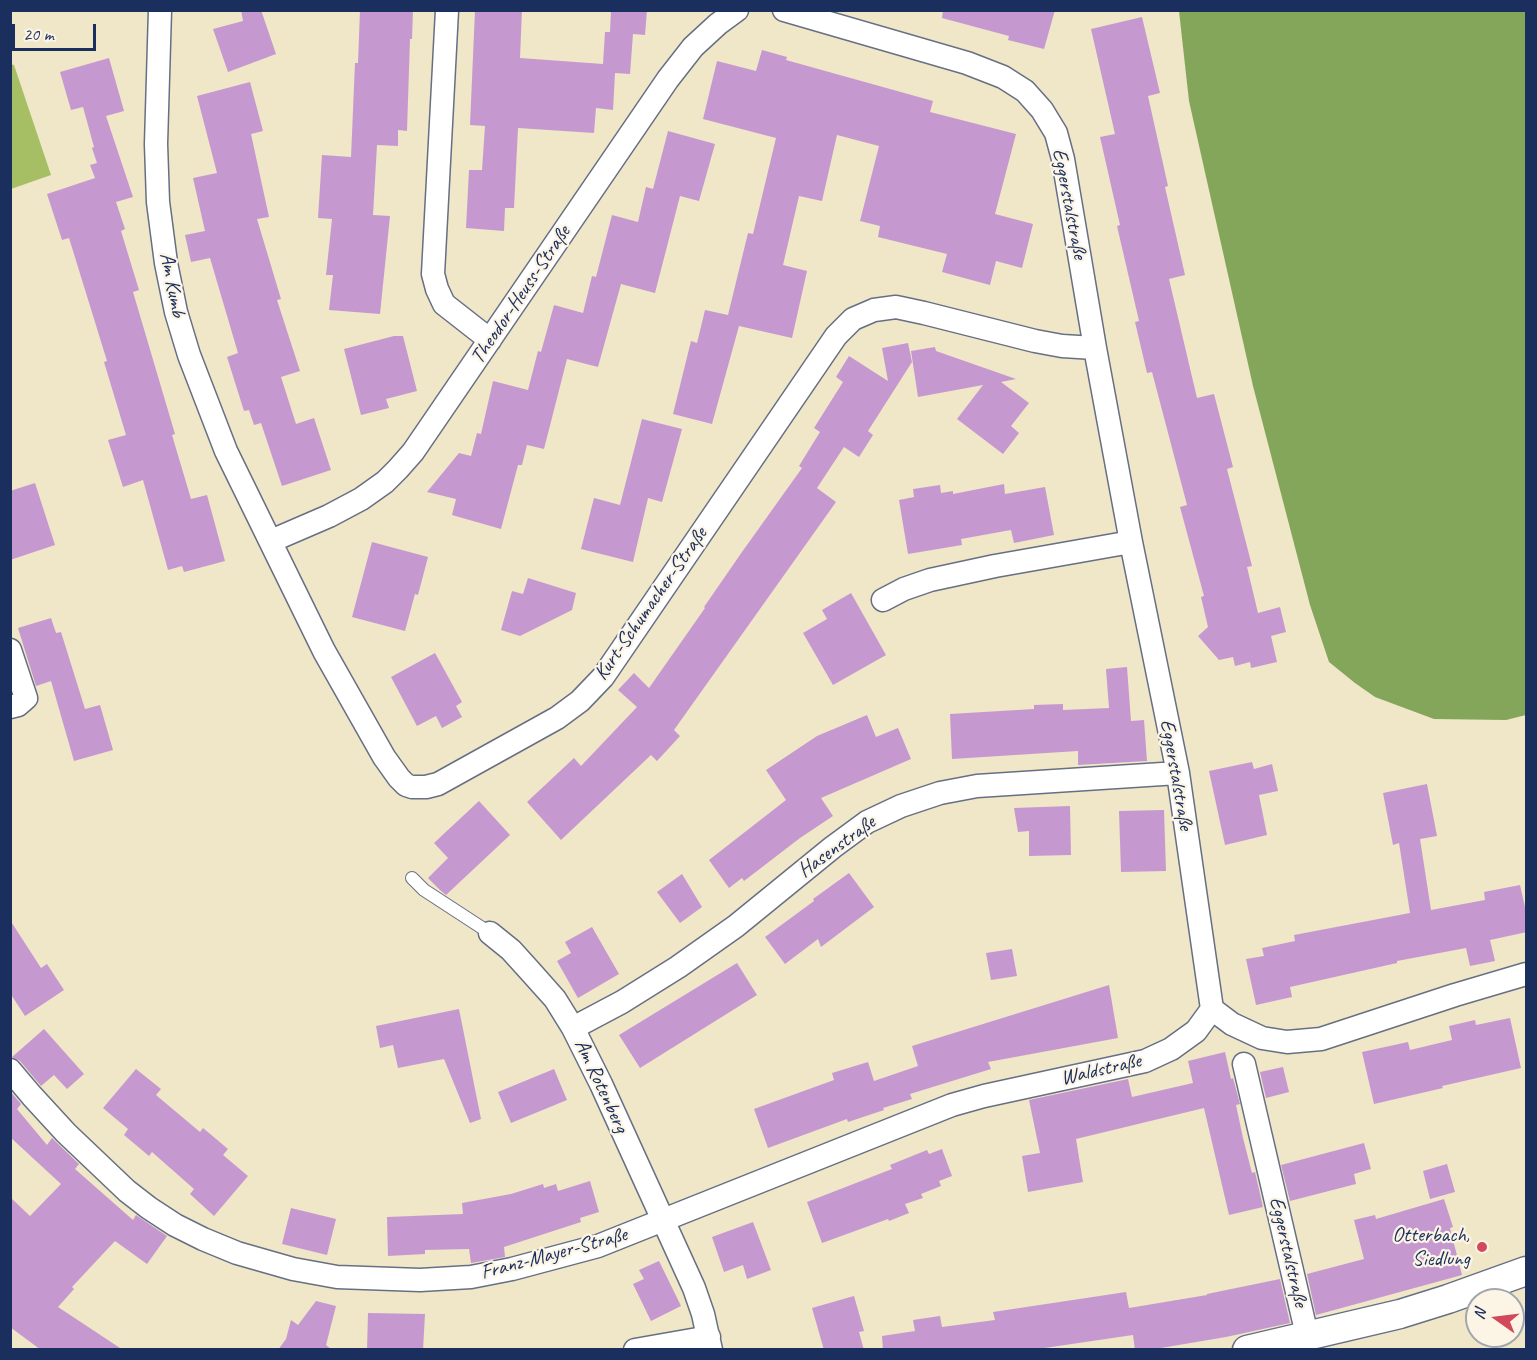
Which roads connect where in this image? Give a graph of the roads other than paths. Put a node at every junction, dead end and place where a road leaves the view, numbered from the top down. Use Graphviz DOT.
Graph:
graph roads {
  1 [pos="160,10"];
  2 [pos="447,10"];
  3 [pos="737,10"];
  4 [pos="784,10"];
  5 [pos="490,340"];
  6 [pos="1095,348"];
  7 [pos="271,541"];
  8 [pos="1131,542"];
  9 [pos="883,600"];
  10 [pos="10,650"];
  11 [pos="18,703"];
  12 [pos="1178,773"];
  13 [pos="412,878"];
  14 [pos="490,933"];
  15 [pos="1527,974"];
  16 [pos="1212,1010"];
  17 [pos="573,1028"];
  18 [pos="1244,1064"];
  19 [pos="10,1070"];
  20 [pos="663,1221"];
  21 [pos="1527,1271"];
  22 [pos="1307,1335"];
  23 [pos="710,1343"];
  24 [pos="634,1350"];
  25 [pos="1247,1350"];
  1 -- 7 [label="street, Am Kumb"];
  2 -- 5 [label="street"];
  3 -- 5 [label="street, Theodor-Heuss-Straße"];
  4 -- 6 [label="street, Eggerstalstraße"];
  5 -- 7 [label="street, Theodor-Heuss-Straße"];
  6 -- 7 [label="street, Kurt-Schumacher-Straße"];
  6 -- 8 [label="street, Eggerstalstraße"];
  8 -- 9 [label="street"];
  8 -- 12 [label="street, Eggerstalstraße"];
  10 -- 11 [label="street"];
  12 -- 16 [label="street, Eggerstalstraße"];
  12 -- 17 [label="street, Hasenstraße"];
  13 -- 14 [label="lane, Am Rotenberg"];
  14 -- 17 [label="street, Am Rotenberg"];
  15 -- 16 [label="street"];
  16 -- 20 [label="street, Waldstraße"];
  17 -- 20 [label="street, Am Rotenberg"];
  18 -- 22 [label="street, Eggerstalstraße"];
  19 -- 20 [label="street, Franz-Mayer-Straße"];
  20 -- 23 [label="street, Am Rotenberg"];
  21 -- 22 [label="street"];
  22 -- 25 [label="street"];
  23 -- 24 [label="street"];
}
